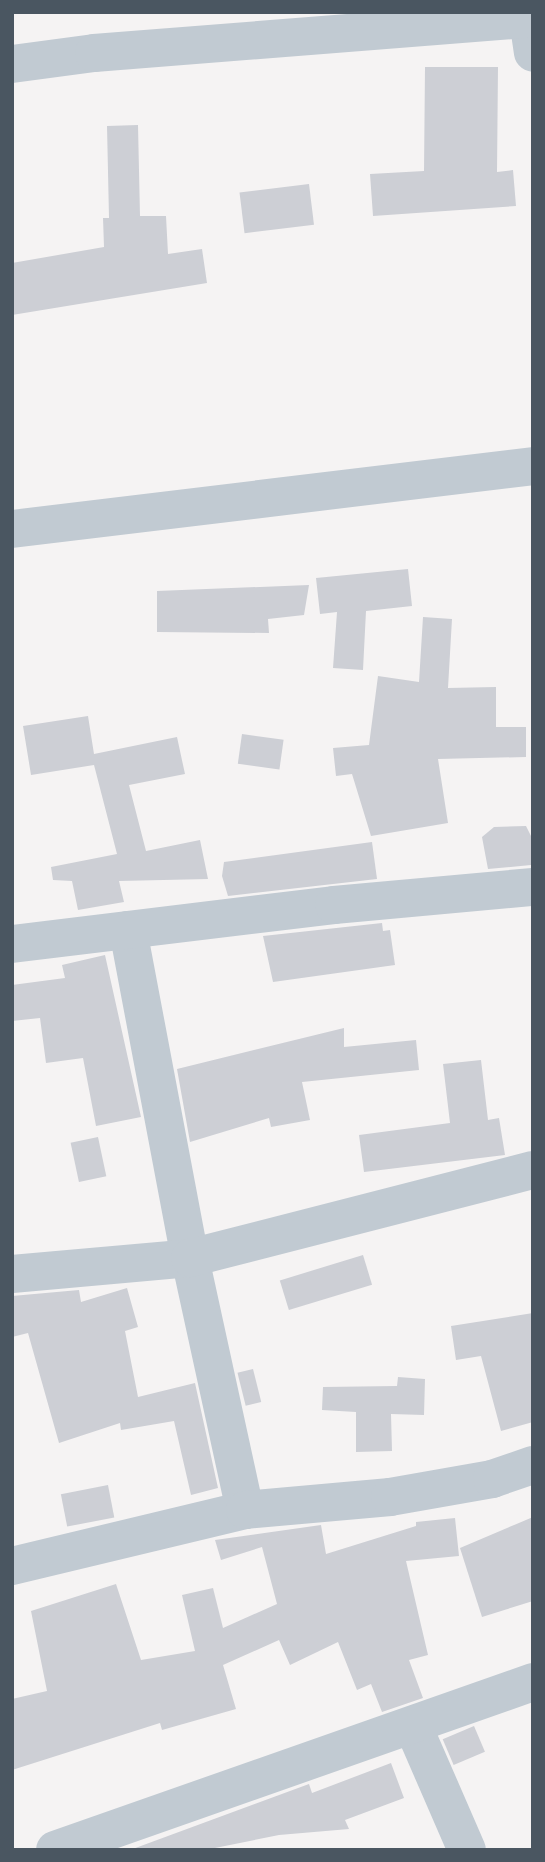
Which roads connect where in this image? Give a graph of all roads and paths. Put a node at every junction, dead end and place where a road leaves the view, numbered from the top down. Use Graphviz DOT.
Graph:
graph roads {
  1 [pos="529,28"];
  2 [pos="12,64"];
  3 [pos="533,466"];
  4 [pos="12,529"];
  5 [pos="533,887"];
  6 [pos="128,930"];
  7 [pos="12,943"];
  8 [pos="533,1170"];
  9 [pos="190,1258"];
  10 [pos="12,1273"];
  11 [pos="533,1465"];
  12 [pos="245,1510"];
  13 [pos="12,1566"];
  14 [pos="533,1682"];
  15 [pos="412,1726"];
  16 [pos="55,1850"];
  17 [pos="467,1850"];
  1 -- 2 [label="street"];
  3 -- 4 [label="street"];
  5 -- 6 [label="street"];
  6 -- 7 [label="street"];
  6 -- 9 [label="street"];
  8 -- 9 [label="street"];
  9 -- 10 [label="street"];
  9 -- 12 [label="street"];
  11 -- 12 [label="street"];
  12 -- 13 [label="street"];
  14 -- 15 [label="street"];
  15 -- 16 [label="street"];
  15 -- 17 [label="street"];
}
